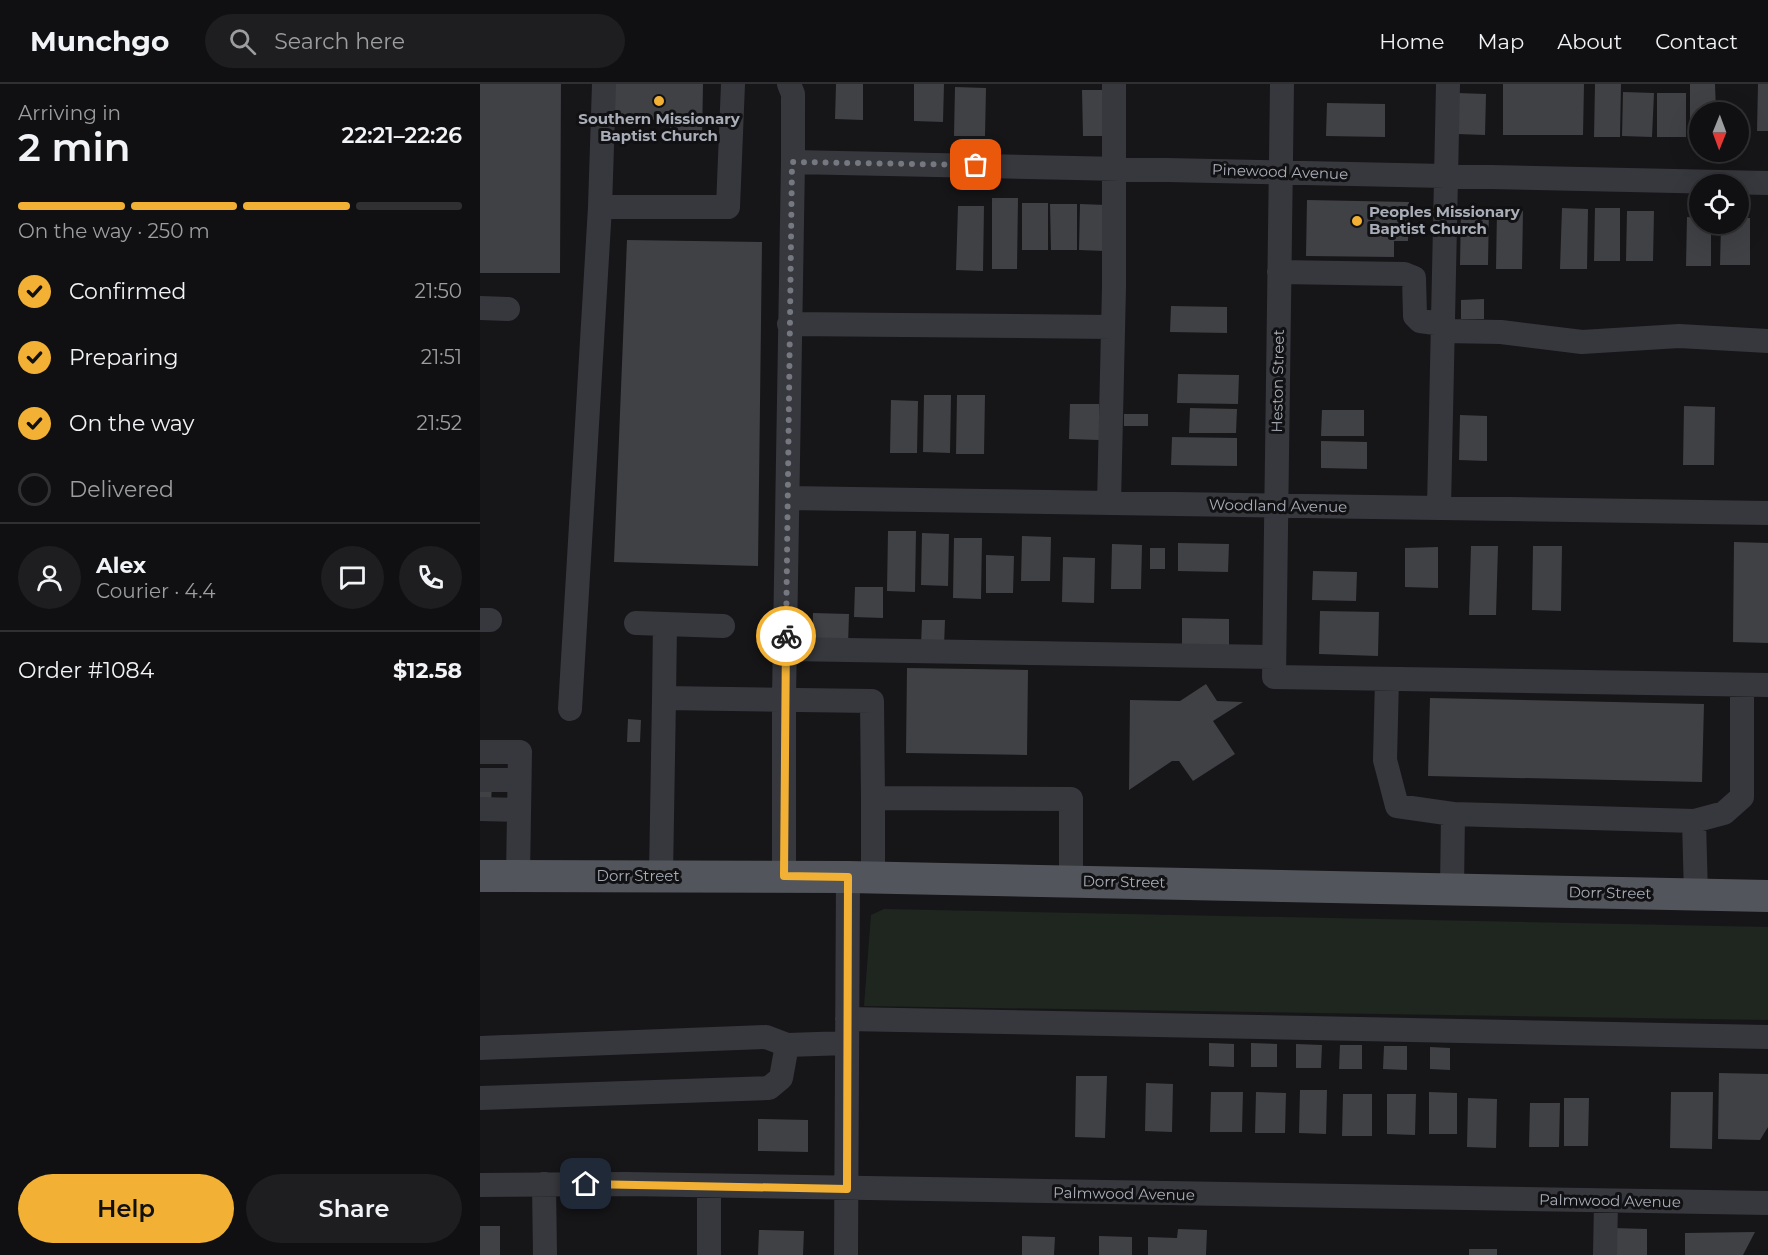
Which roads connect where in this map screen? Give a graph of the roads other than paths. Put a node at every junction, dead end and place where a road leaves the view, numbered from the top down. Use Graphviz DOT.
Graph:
graph roads {
  1 [pos="604,84"];
  2 [pos="733,84"];
  3 [pos="789,84"];
  4 [pos="1114,84"];
  5 [pos="1282,84"];
  6 [pos="1448,84"];
  7 [pos="792,162"];
  8 [pos="1113,168"];
  9 [pos="1281,171"];
  10 [pos="1447,177"];
  11 [pos="1768,183"];
  12 [pos="600,207"];
  13 [pos="1279,272"];
  14 [pos="480,309"];
  15 [pos="508,309"];
  16 [pos="789,324"];
  17 [pos="1113,327"];
  18 [pos="1443,327"];
  19 [pos="1768,341"];
  20 [pos="788,498"];
  21 [pos="1109,503"];
  22 [pos="1276,506"];
  23 [pos="1439,508"];
  24 [pos="1768,513"];
  25 [pos="636,623"];
  26 [pos="665,624"];
  27 [pos="723,626"];
  28 [pos="786,649"];
  29 [pos="1274,667"];
  30 [pos="1387,679"];
  31 [pos="1742,685"];
  32 [pos="1768,685"];
  33 [pos="664,698"];
  34 [pos="784,698"];
  35 [pos="570,709"];
  36 [pos="480,752"];
  37 [pos="480,780"];
  38 [pos="519,780"];
  39 [pos="873,798"];
  40 [pos="480,809"];
  41 [pos="519,810"];
  42 [pos="1453,814"];
  43 [pos="1694,820"];
  44 [pos="480,876"];
  45 [pos="518,876"];
  46 [pos="661,876"];
  47 [pos="784,876"];
  48 [pos="860,877"];
  49 [pos="1071,881"];
  50 [pos="1452,889"];
  51 [pos="1696,895"];
  52 [pos="1768,896"];
  53 [pos="847,1031"];
  54 [pos="1768,1037"];
  55 [pos="787,1045"];
  56 [pos="480,1048"];
  57 [pos="480,1098"];
  58 [pos="544,1184"];
  59 [pos="480,1185"];
  60 [pos="709,1186"];
  61 [pos="847,1189"];
  62 [pos="1606,1202"];
  63 [pos="1768,1203"];
  64 [pos="545,1255"];
  65 [pos="710,1255"];
  66 [pos="846,1255"];
  67 [pos="1605,1255"];
  1 -- 12 [label="street"];
  2 -- 12 [label="street"];
  3 -- 7 [label="street"];
  4 -- 8 [label="street"];
  5 -- 9 [label="street, Heston Street"];
  6 -- 10 [label="street"];
  7 -- 8 [label="street, Pinewood Avenue"];
  7 -- 16 [label="street"];
  8 -- 9 [label="street, Pinewood Avenue"];
  8 -- 17 [label="street"];
  9 -- 10 [label="street, Pinewood Avenue"];
  9 -- 13 [label="street, Heston Street"];
  10 -- 11 [label="street, Pinewood Avenue"];
  10 -- 18 [label="street"];
  12 -- 35 [label="street"];
  13 -- 18 [label="street"];
  13 -- 22 [label="street, Heston Street"];
  14 -- 15 [label="street"];
  16 -- 17 [label="street"];
  16 -- 20 [label="street"];
  17 -- 21 [label="street"];
  18 -- 19 [label="street"];
  18 -- 23 [label="street"];
  20 -- 21 [label="street, Woodland Avenue"];
  20 -- 28 [label="street"];
  21 -- 22 [label="street, Woodland Avenue"];
  22 -- 23 [label="street, Woodland Avenue"];
  22 -- 29 [label="street, Heston Street"];
  23 -- 24 [label="street, Woodland Avenue"];
  25 -- 26 [label="street"];
  26 -- 27 [label="street"];
  26 -- 33 [label="street"];
  28 -- 29 [label="street"];
  28 -- 34 [label="street"];
  29 -- 30 [label="street"];
  30 -- 31 [label="street"];
  30 -- 42 [label="street"];
  31 -- 32 [label="street"];
  31 -- 43 [label="street"];
  33 -- 34 [label="street"];
  33 -- 46 [label="street"];
  34 -- 39 [label="street"];
  34 -- 47 [label="street"];
  36 -- 38 [label="street"];
  37 -- 38 [label="street"];
  38 -- 41 [label="street"];
  39 -- 48 [label="street"];
  39 -- 49 [label="street"];
  40 -- 41 [label="street"];
  41 -- 45 [label="street"];
  42 -- 43 [label="street"];
  42 -- 50 [label="street"];
  43 -- 51 [label="street"];
  44 -- 45 [label="main road, Dorr Street"];
  45 -- 46 [label="main road, Dorr Street"];
  46 -- 47 [label="main road, Dorr Street"];
  47 -- 48 [label="main road, Dorr Street"];
  48 -- 49 [label="main road, Dorr Street"];
  48 -- 53 [label="street"];
  49 -- 50 [label="main road, Dorr Street"];
  50 -- 51 [label="main road, Dorr Street"];
  51 -- 52 [label="main road, Dorr Street"];
  53 -- 54 [label="street"];
  53 -- 55 [label="street"];
  53 -- 61 [label="street"];
  55 -- 56 [label="street"];
  55 -- 57 [label="street"];
  58 -- 59 [label="street, Palmwood Avenue"];
  58 -- 60 [label="street, Palmwood Avenue"];
  58 -- 64 [label="street"];
  60 -- 61 [label="street, Palmwood Avenue"];
  60 -- 65 [label="street"];
  61 -- 62 [label="street, Palmwood Avenue"];
  61 -- 66 [label="street"];
  62 -- 63 [label="street, Palmwood Avenue"];
  62 -- 67 [label="street"];
}
